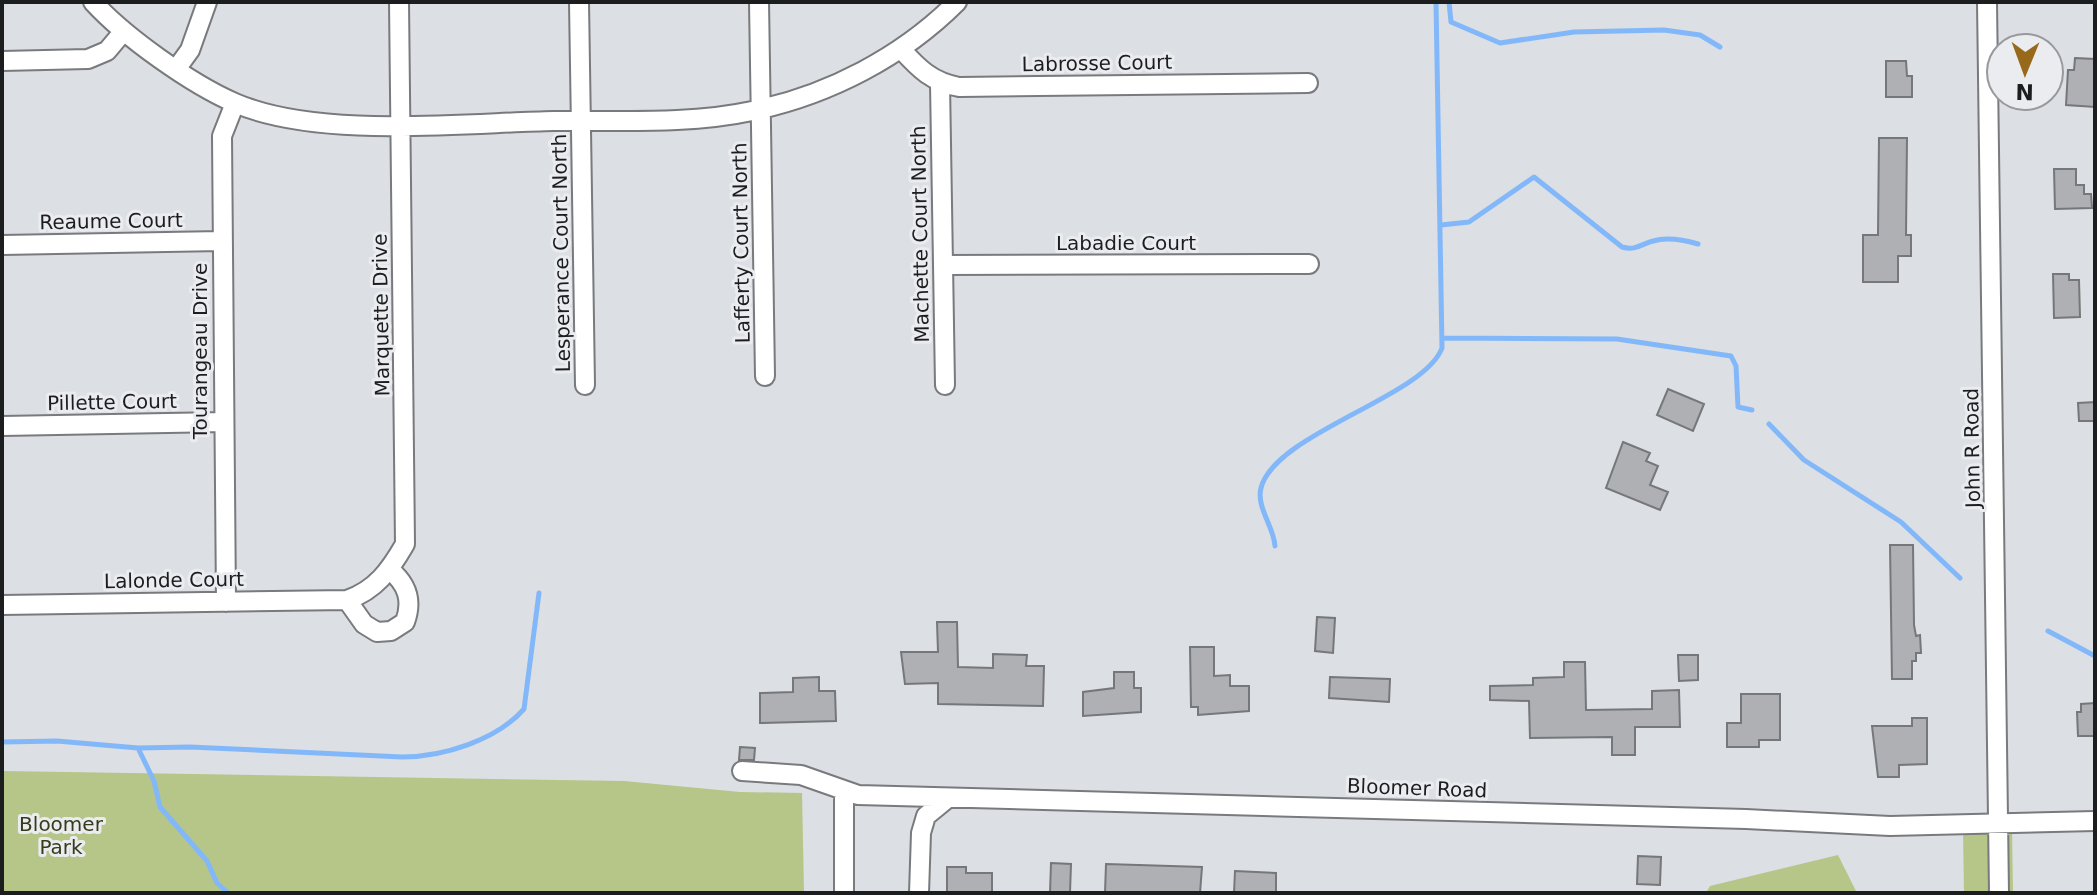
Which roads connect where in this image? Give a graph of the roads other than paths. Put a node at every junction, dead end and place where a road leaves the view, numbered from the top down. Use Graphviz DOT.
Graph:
graph roads {
  1 [pos="93,2"];
  2 [pos="207,2"];
  3 [pos="399,2"];
  4 [pos="579,2"];
  5 [pos="759,2"];
  6 [pos="1987,2"];
  7 [pos="954,3"];
  8 [pos="123,32"];
  9 [pos="901,49"];
  10 [pos="2,61"];
  11 [pos="177,68"];
  12 [pos="940,83"];
  13 [pos="1308,83"];
  14 [pos="235,103"];
  15 [pos="761,108"];
  16 [pos="581,121"];
  17 [pos="399,125"];
  18 [pos="221,241"];
  19 [pos="2,245"];
  20 [pos="1309,264"];
  21 [pos="943,265"];
  22 [pos="765,376"];
  23 [pos="585,385"];
  24 [pos="945,385"];
  25 [pos="222,422"];
  26 [pos="2,426"];
  27 [pos="390,570"];
  28 [pos="347,600"];
  29 [pos="226,602"];
  30 [pos="2,605"];
  31 [pos="742,771"];
  32 [pos="844,792"];
  33 [pos="948,798"];
  34 [pos="2095,821"];
  35 [pos="2000,825"];
  36 [pos="844,893"];
  37 [pos="919,893"];
  38 [pos="1999,893"];
  1 -- 8 [label="street"];
  2 -- 11 [label="street"];
  3 -- 17 [label="street, Marquette Drive"];
  4 -- 16 [label="street, Lesperance Court North"];
  5 -- 15 [label="street, Lafferty Court North"];
  6 -- 35 [label="street, John R Road"];
  7 -- 9 [label="street"];
  8 -- 10 [label="street"];
  8 -- 11 [label="street"];
  9 -- 12 [label="street"];
  9 -- 15 [label="street"];
  11 -- 14 [label="street"];
  12 -- 13 [label="street, Labrosse Court"];
  12 -- 21 [label="street, Machette Court North"];
  14 -- 17 [label="street"];
  14 -- 18 [label="street, Tourangeau Drive"];
  15 -- 16 [label="street"];
  15 -- 22 [label="street, Lafferty Court North"];
  16 -- 17 [label="street"];
  16 -- 23 [label="street, Lesperance Court North"];
  17 -- 27 [label="street, Marquette Drive"];
  18 -- 19 [label="street, Reaume Court"];
  18 -- 25 [label="street, Tourangeau Drive"];
  20 -- 21 [label="street, Labadie Court"];
  21 -- 24 [label="street, Machette Court North"];
  25 -- 26 [label="street, Pillette Court"];
  25 -- 29 [label="street, Tourangeau Drive"];
  27 -- 28 [label="street, Marquette Drive"];
  27 -- 28 [label="street"];
  28 -- 29 [label="street, Lalonde Court"];
  29 -- 30 [label="street, Lalonde Court"];
  31 -- 32 [label="street, Bloomer Road"];
  32 -- 33 [label="street, Bloomer Road"];
  32 -- 36 [label="street"];
  33 -- 35 [label="street, Bloomer Road"];
  33 -- 37 [label="street"];
  34 -- 35 [label="street, Bloomer Road"];
  35 -- 38 [label="street, John R Road"];
}
